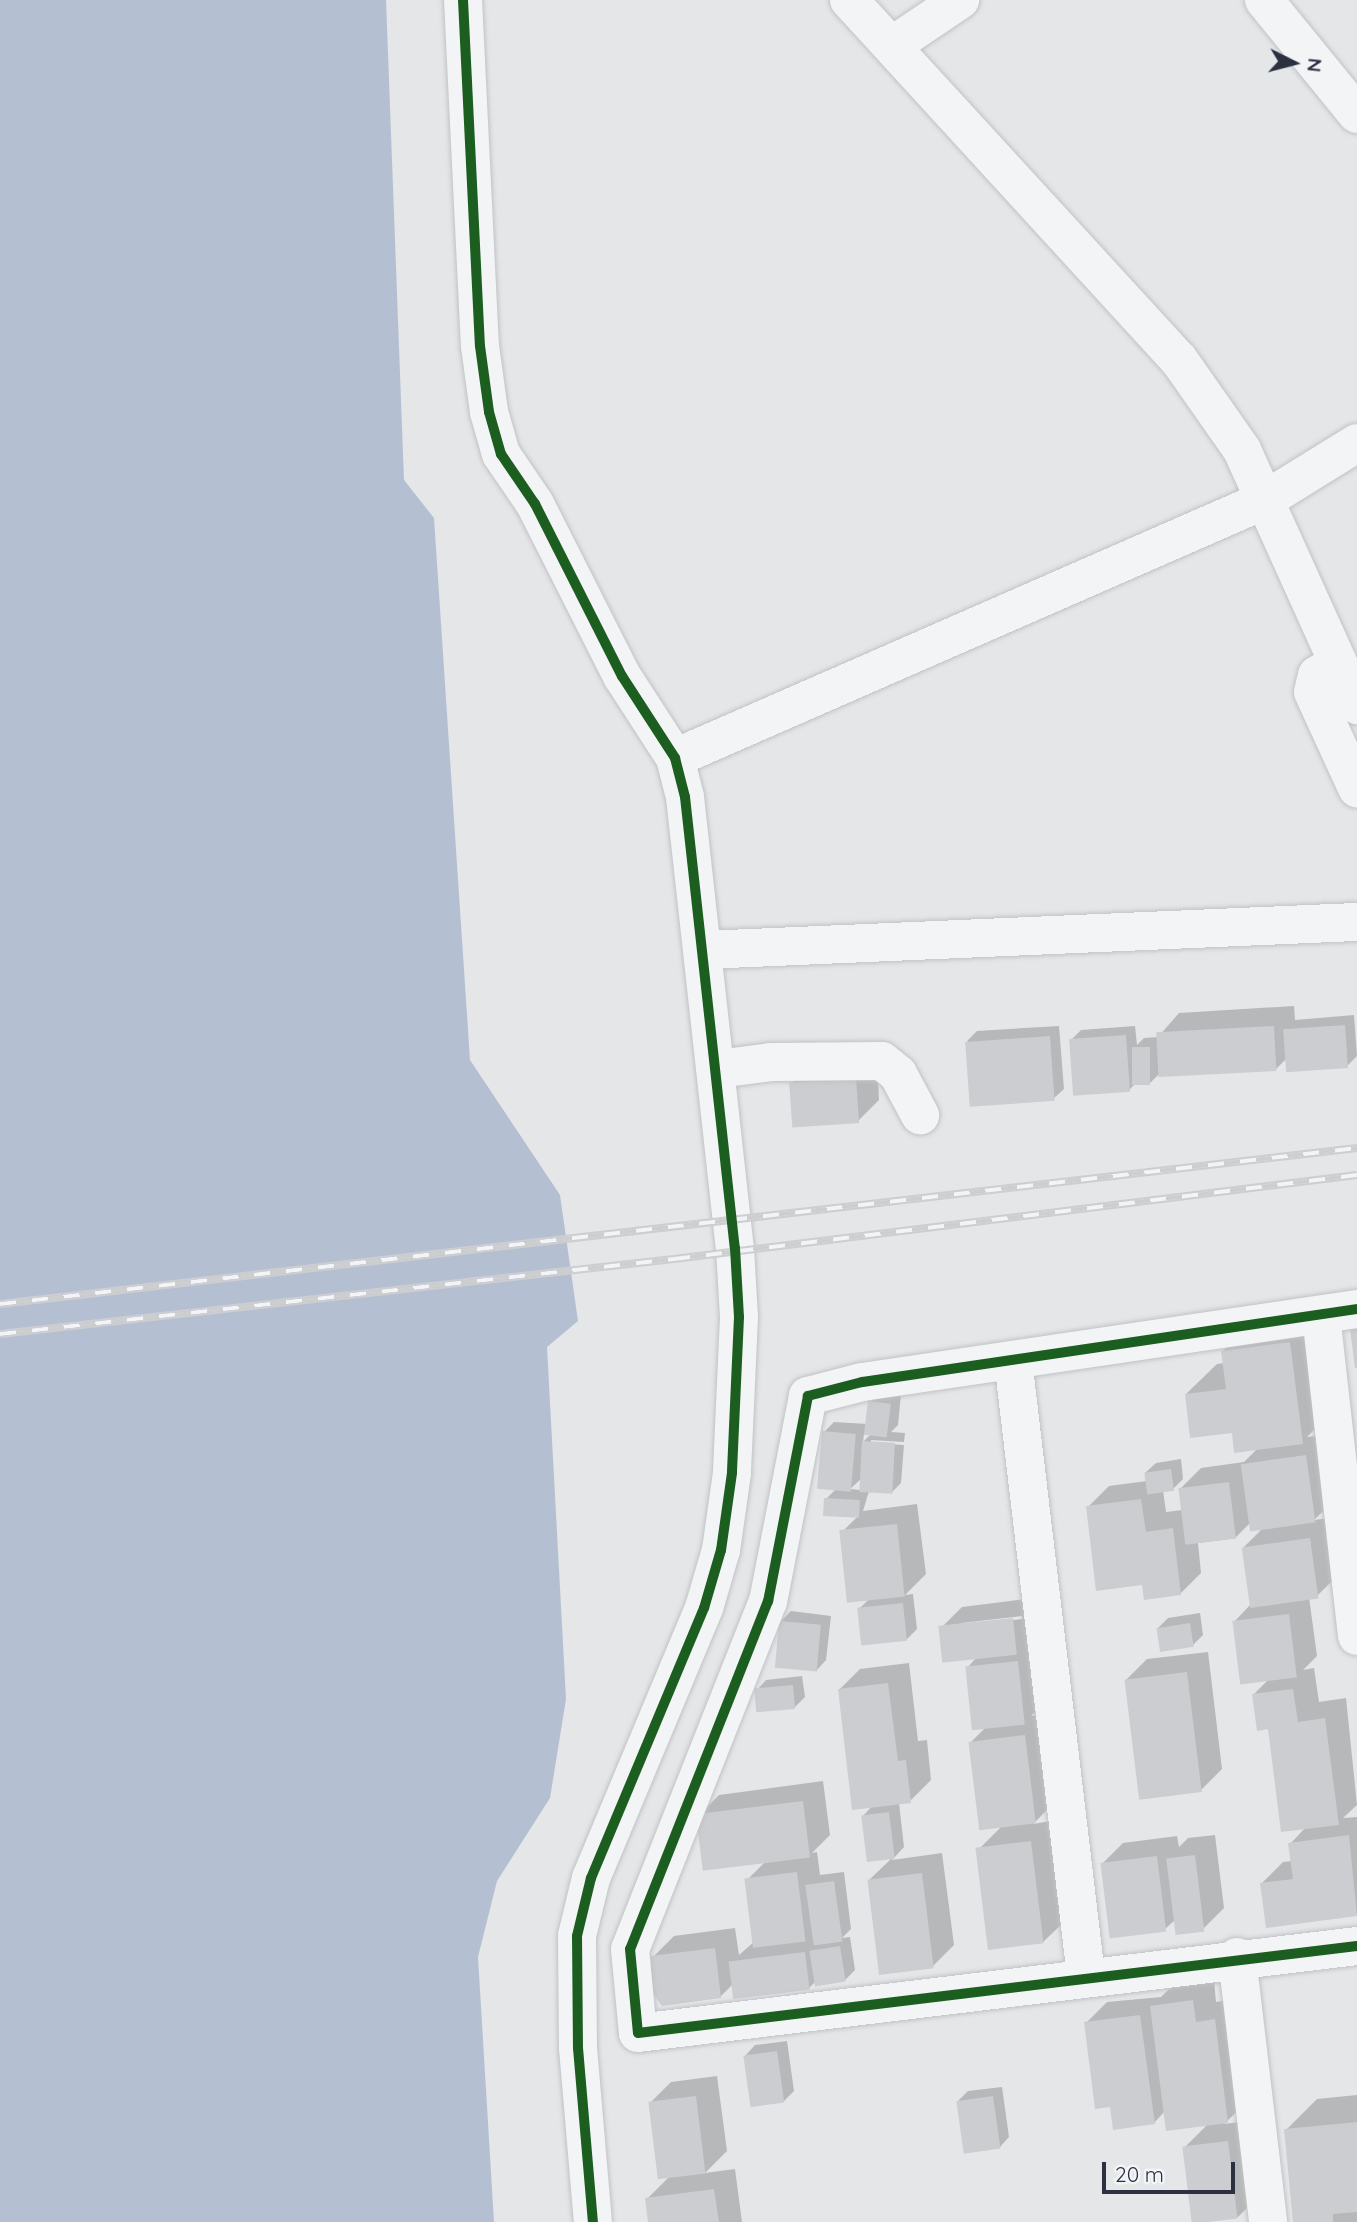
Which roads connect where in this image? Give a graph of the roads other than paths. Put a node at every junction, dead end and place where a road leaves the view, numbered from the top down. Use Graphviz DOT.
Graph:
graph roads {
  1 [pos="463,0"];
  2 [pos="849,0"];
  3 [pos="960,0"];
  4 [pos="1264,0"];
  5 [pos="893,45"];
  6 [pos="1357,114"];
  7 [pos="1357,443"];
  8 [pos="1265,500"];
  9 [pos="1338,663"];
  10 [pos="1357,705"];
  11 [pos="674,758"];
  12 [pos="1357,788"];
  13 [pos="1357,922"];
  14 [pos="704,950"];
  15 [pos="718,1069"];
  16 [pos="920,1115"];
  17 [pos="1339,1312"];
  18 [pos="1013,1360"];
  19 [pos="1357,1636"];
  20 [pos="1357,1946"];
  21 [pos="1237,1958"];
  22 [pos="1086,1976"];
  23 [pos="593,2222"];
  24 [pos="1268,2222"];
  1 -- 11 [label="street"];
  2 -- 5 [label="street"];
  3 -- 5 [label="street"];
  4 -- 6 [label="street"];
  5 -- 8 [label="street"];
  7 -- 8 [label="street"];
  8 -- 9 [label="street"];
  8 -- 11 [label="street"];
  9 -- 10 [label="street"];
  9 -- 12 [label="street"];
  11 -- 14 [label="street"];
  13 -- 14 [label="street"];
  14 -- 15 [label="street"];
  15 -- 16 [label="street"];
  15 -- 23 [label="street"];
  17 -- 18 [label="street"];
  17 -- 19 [label="street"];
  18 -- 22 [label="street"];
  18 -- 22 [label="street"];
  20 -- 21 [label="street"];
  21 -- 22 [label="street"];
  21 -- 24 [label="street"];
}
